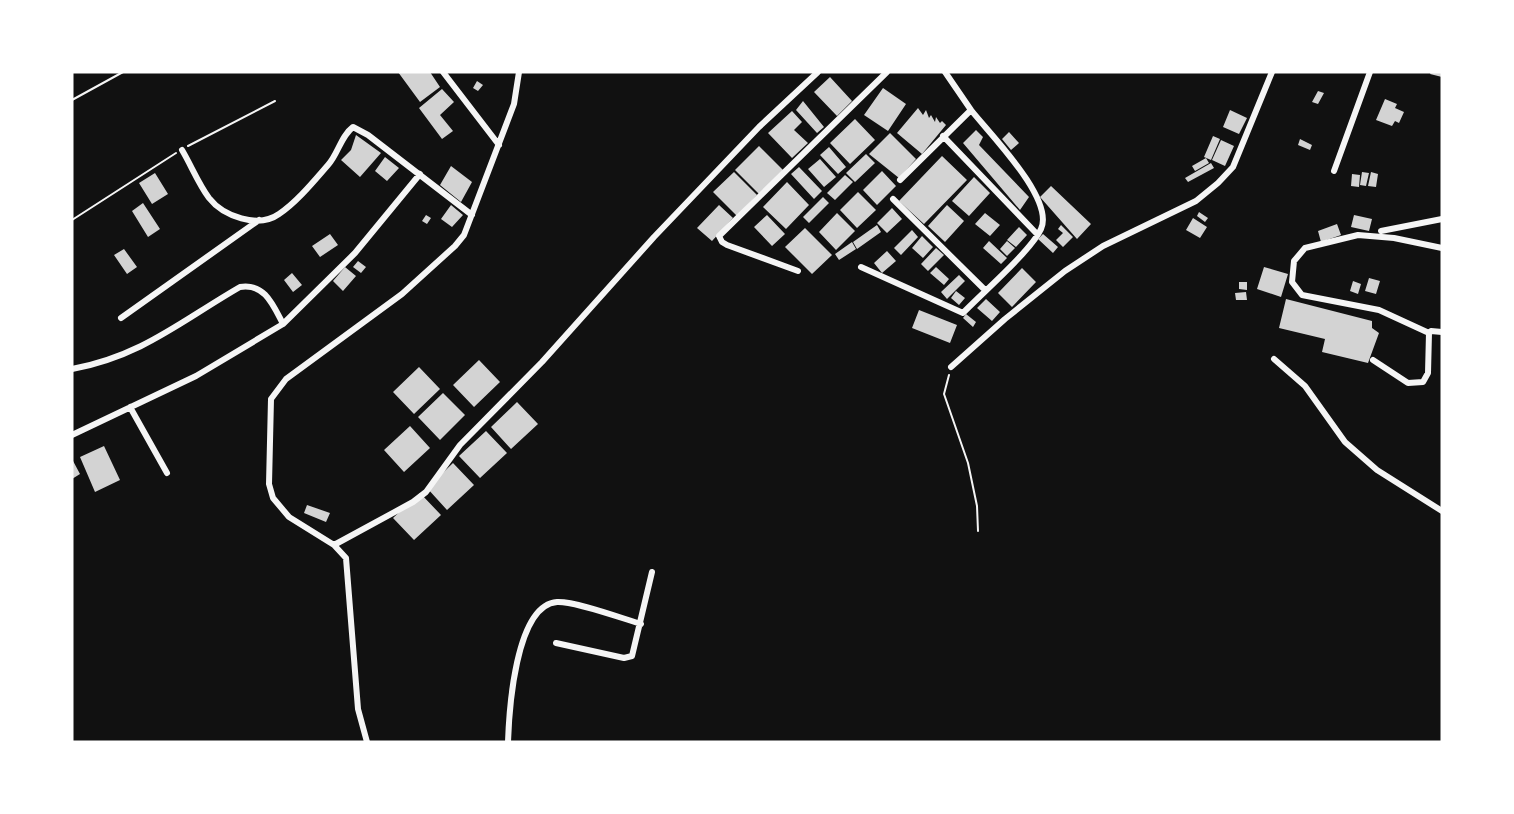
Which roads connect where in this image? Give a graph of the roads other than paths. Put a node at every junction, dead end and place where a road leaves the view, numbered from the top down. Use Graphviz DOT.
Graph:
graph roads {
  1 [pos="443,72"];
  2 [pos="519,72"];
  3 [pos="818,72"];
  4 [pos="887,72"];
  5 [pos="945,72"];
  6 [pos="1272,72"];
  7 [pos="1370,72"];
  8 [pos="971,110"];
  9 [pos="943,136"];
  10 [pos="499,145"];
  11 [pos="182,150"];
  12 [pos="1334,171"];
  13 [pos="420,174"];
  14 [pos="900,180"];
  15 [pos="893,199"];
  16 [pos="472,215"];
  17 [pos="1442,219"];
  18 [pos="260,220"];
  19 [pos="1381,231"];
  20 [pos="1037,234"];
  21 [pos="1442,248"];
  22 [pos="861,267"];
  23 [pos="798,271"];
  24 [pos="985,290"];
  25 [pos="121,318"];
  26 [pos="283,324"];
  27 [pos="1442,332"];
  28 [pos="1429,333"];
  29 [pos="1274,359"];
  30 [pos="1373,360"];
  31 [pos="951,367"];
  32 [pos="72,369"];
  33 [pos="130,406"];
  34 [pos="72,435"];
  35 [pos="167,472"];
  36 [pos="1442,511"];
  37 [pos="334,545"];
  38 [pos="652,572"];
  39 [pos="641,624"];
  40 [pos="556,643"];
  41 [pos="367,742"];
  42 [pos="508,742"];
  1 -- 10 [label="street"];
  2 -- 10 [label="street"];
  3 -- 37 [label="street"];
  4 -- 23 [label="street"];
  5 -- 8 [label="street"];
  6 -- 31 [label="street"];
  7 -- 12 [label="street"];
  8 -- 9 [label="street"];
  8 -- 20 [label="street"];
  9 -- 14 [label="street"];
  9 -- 20 [label="street"];
  10 -- 16 [label="street"];
  11 -- 18 [label="street"];
  13 -- 16 [label="street"];
  13 -- 18 [label="street"];
  13 -- 26 [label="street"];
  15 -- 24 [label="street"];
  16 -- 37 [label="street"];
  17 -- 19 [label="street"];
  18 -- 25 [label="street"];
  20 -- 24 [label="street"];
  21 -- 28 [label="street"];
  22 -- 24 [label="street"];
  26 -- 32 [label="street"];
  26 -- 33 [label="street"];
  27 -- 28 [label="street"];
  28 -- 30 [label="street"];
  29 -- 36 [label="street"];
  33 -- 34 [label="street"];
  33 -- 35 [label="street"];
  37 -- 41 [label="street"];
  38 -- 39 [label="street"];
  39 -- 40 [label="street"];
  39 -- 42 [label="street"];
}
